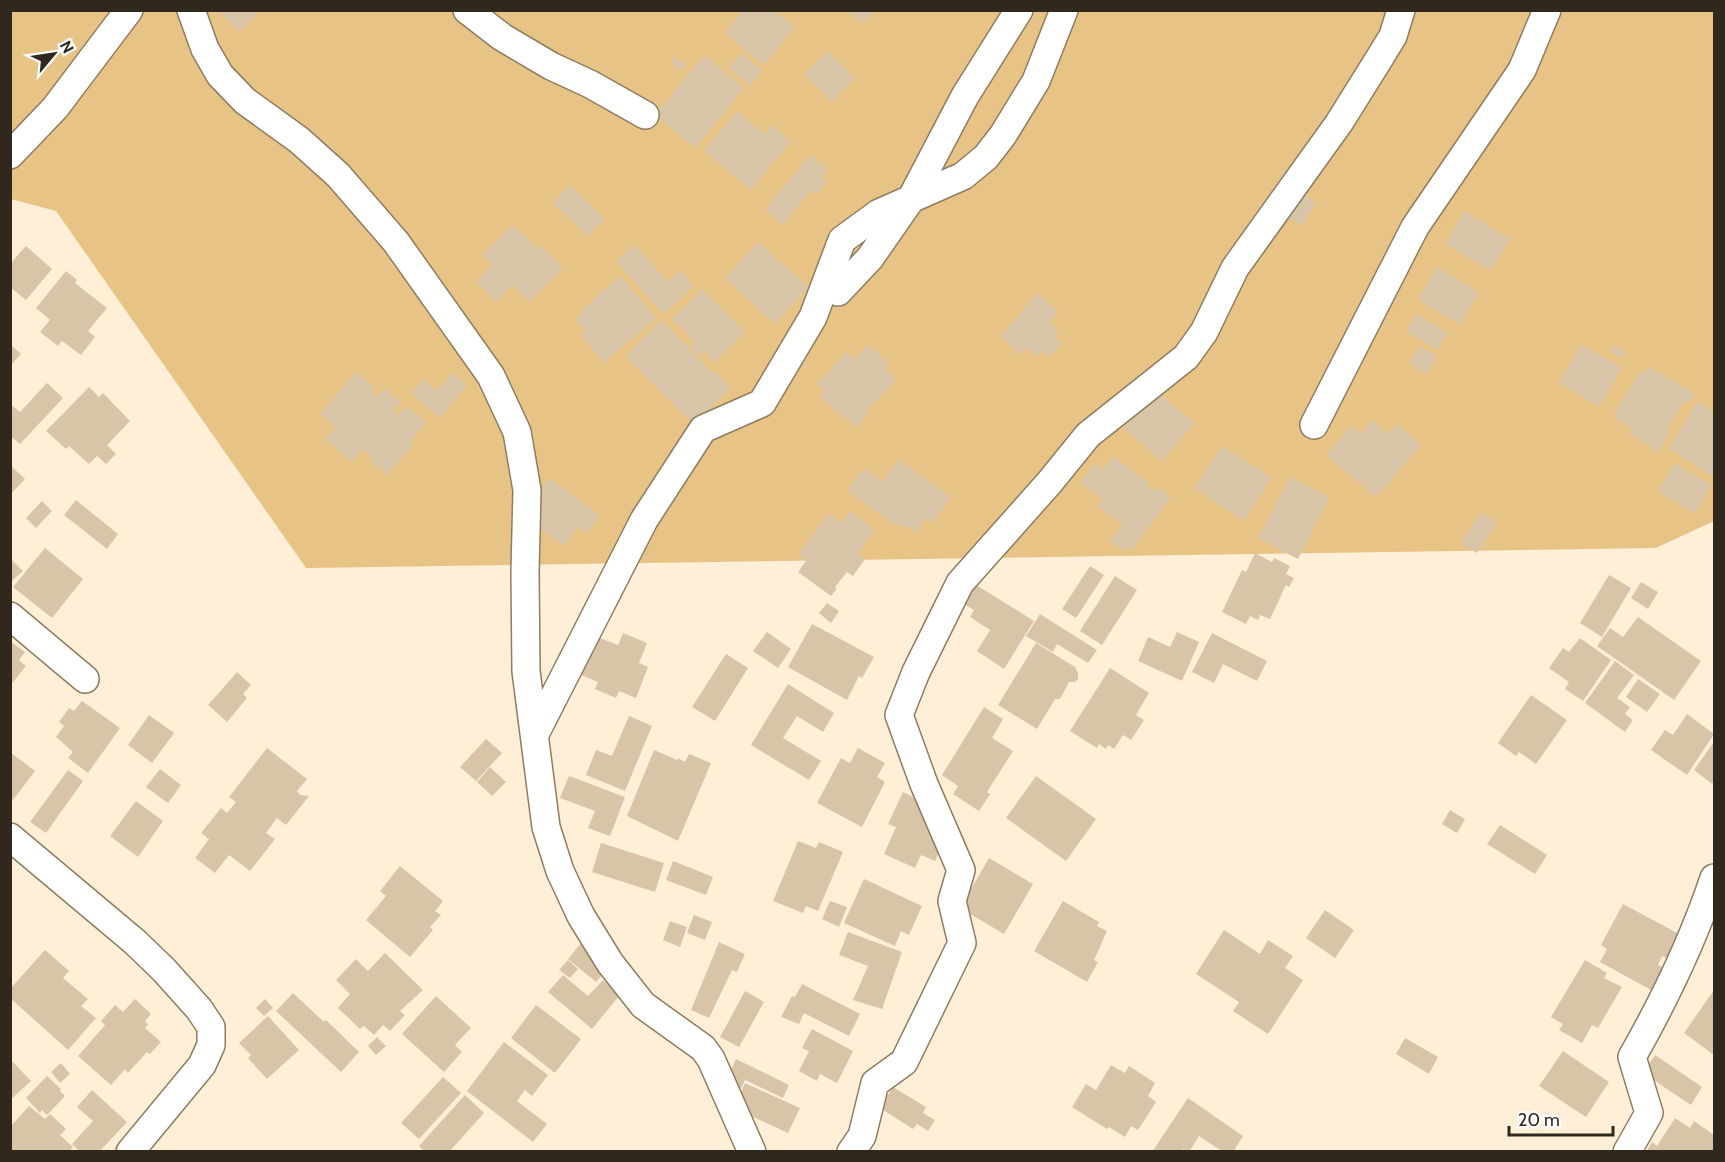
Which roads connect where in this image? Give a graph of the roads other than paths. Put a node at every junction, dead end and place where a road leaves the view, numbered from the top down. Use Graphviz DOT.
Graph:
graph roads {
  1 [pos="129,10"];
  2 [pos="191,10"];
  3 [pos="467,10"];
  4 [pos="1019,10"];
  5 [pos="1064,10"];
  6 [pos="1401,10"];
  7 [pos="1547,10"];
  8 [pos="645,115"];
  9 [pos="10,155"];
  10 [pos="911,199"];
  11 [pos="838,292"];
  12 [pos="1314,425"];
  13 [pos="10,616"];
  14 [pos="85,679"];
  15 [pos="535,734"];
  16 [pos="10,837"];
  17 [pos="1714,878"];
  18 [pos="130,1152"];
  19 [pos="752,1152"];
  20 [pos="851,1152"];
  21 [pos="1627,1152"];
  1 -- 9 [label="street"];
  2 -- 15 [label="street"];
  3 -- 8 [label="street"];
  4 -- 10 [label="street"];
  5 -- 10 [label="street"];
  6 -- 20 [label="street"];
  7 -- 12 [label="street"];
  10 -- 11 [label="street"];
  10 -- 15 [label="street"];
  13 -- 14 [label="street"];
  15 -- 19 [label="street"];
  16 -- 18 [label="street"];
  17 -- 21 [label="street"];
}
